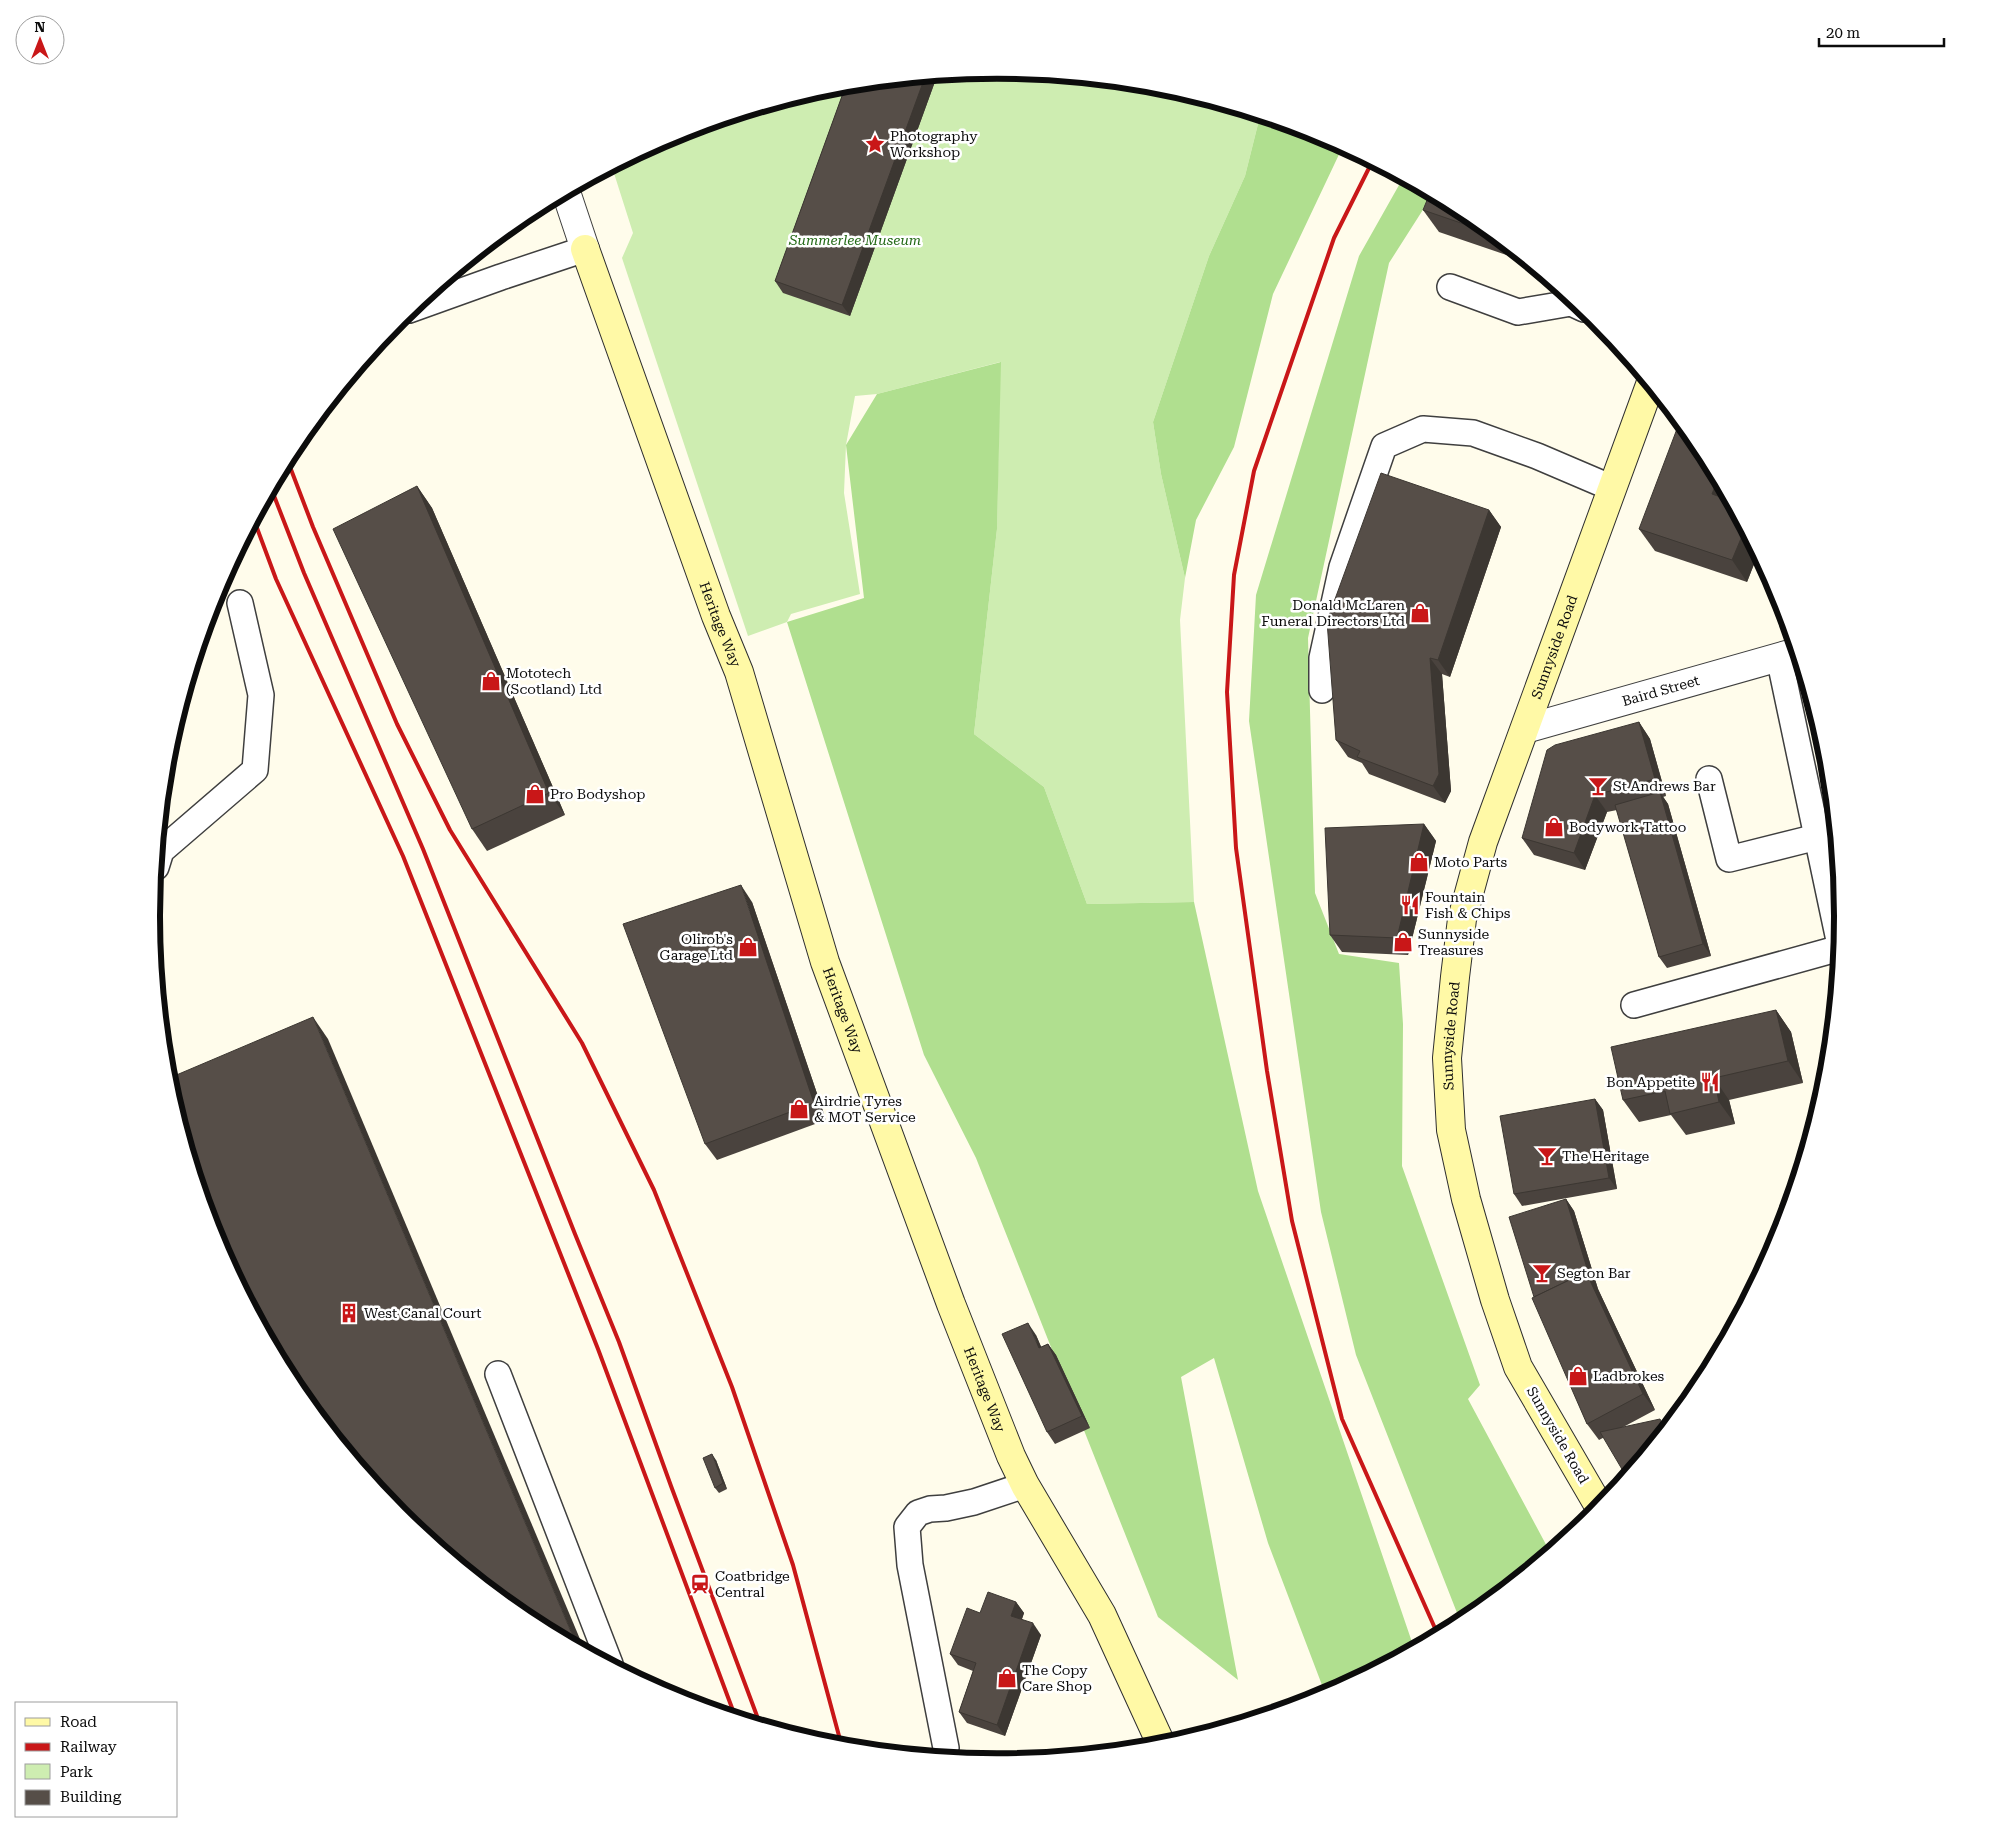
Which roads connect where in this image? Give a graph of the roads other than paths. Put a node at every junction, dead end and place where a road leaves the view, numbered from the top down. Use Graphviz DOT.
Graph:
graph roads {
  1 [pos="568,197"];
  2 [pos="585,250"];
  3 [pos="1450,287"];
  4 [pos="427,303"];
  5 [pos="1568,305"];
  6 [pos="1648,390"];
  7 [pos="1612,488"];
  8 [pos="240,603"];
  9 [pos="1788,654"];
  10 [pos="1322,690"];
  11 [pos="1525,729"];
  12 [pos="1709,780"];
  13 [pos="1817,837"];
  14 [pos="163,849"];
  15 [pos="1834,917"];
  16 [pos="1833,948"];
  17 [pos="1634,1005"];
  18 [pos="498,1374"];
  19 [pos="1025,1485"];
  20 [pos="1596,1501"];
  21 [pos="607,1656"];
  22 [pos="1158,1737"];
  23 [pos="946,1748"];
  1 -- 2 [label="street"];
  2 -- 4 [label="lane"];
  2 -- 19 [label="street, Heritage Way"];
  3 -- 5 [label="lane"];
  6 -- 7 [label="street, Sunnyside Road"];
  7 -- 10 [label="lane"];
  7 -- 11 [label="street, Sunnyside Road"];
  8 -- 14 [label="lane"];
  9 -- 11 [label="street, Baird Street"];
  9 -- 13 [label="lane"];
  11 -- 20 [label="street, Sunnyside Road"];
  12 -- 13 [label="lane"];
  13 -- 15 [label="lane"];
  16 -- 17 [label="lane"];
  18 -- 21 [label="lane"];
  19 -- 22 [label="street, Heritage Way"];
  19 -- 23 [label="lane"];
}
